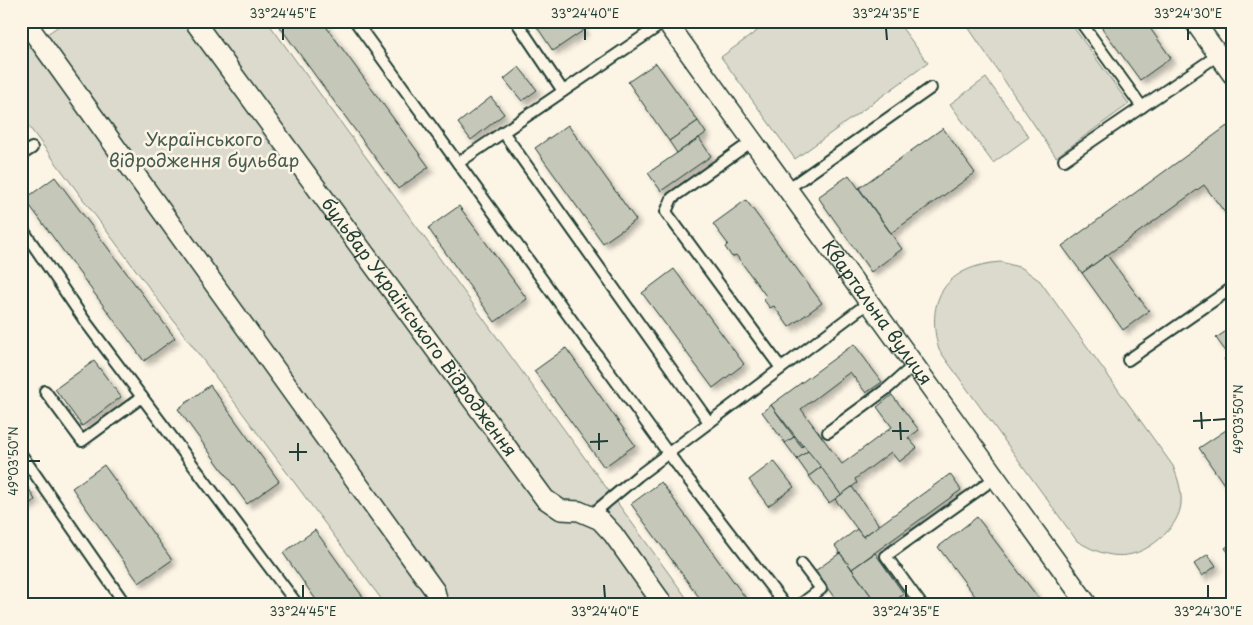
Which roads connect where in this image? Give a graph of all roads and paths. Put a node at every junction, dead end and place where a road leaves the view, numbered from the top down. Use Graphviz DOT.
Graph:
graph roads {
  1 [pos="25,21"];
  2 [pos="194,21"];
  3 [pos="355,21"];
  4 [pos="516,21"];
  5 [pos="666,21"];
  6 [pos="1080,21"];
  7 [pos="1194,21"];
  8 [pos="1218,55"];
  9 [pos="1232,74"];
  10 [pos="931,88"];
  11 [pos="563,91"];
  12 [pos="1142,107"];
  13 [pos="503,132"];
  14 [pos="751,142"];
  15 [pos="32,148"];
  16 [pos="21,155"];
  17 [pos="1064,160"];
  18 [pos="458,163"];
  19 [pos="786,190"];
  20 [pos="21,227"];
  21 [pos="1232,288"];
  22 [pos="868,303"];
  23 [pos="1128,360"];
  24 [pos="913,366"];
  25 [pos="781,368"];
  26 [pos="45,391"];
  27 [pos="142,397"];
  28 [pos="709,422"];
  29 [pos="828,432"];
  30 [pos="668,453"];
  31 [pos="21,454"];
  32 [pos="995,478"];
  33 [pos="591,515"];
  34 [pos="802,564"];
  35 [pos="125,604"];
  36 [pos="298,604"];
  37 [pos="438,604"];
  38 [pos="663,604"];
  39 [pos="784,604"];
  40 [pos="801,604"];
  41 [pos="921,604"];
  42 [pos="1087,604"];
  1 -- 37 [label="street"];
  2 -- 33 [label="street, бульвар Українського Відродження"];
  3 -- 18 [label="lane"];
  4 -- 11 [label="lane"];
  5 -- 11 [label="lane"];
  5 -- 14 [label="street, Квартальна вулиця"];
  6 -- 12 [label="lane"];
  7 -- 8 [label="street"];
  8 -- 9 [label="street"];
  8 -- 12 [label="lane"];
  10 -- 19 [label="lane"];
  11 -- 13 [label="lane"];
  12 -- 17 [label="lane"];
  13 -- 18 [label="lane"];
  13 -- 28 [label="lane"];
  14 -- 19 [label="street, Квартальна вулиця"];
  14 -- 25 [label="lane"];
  15 -- 16 [label="lane"];
  18 -- 30 [label="lane"];
  19 -- 22 [label="street, Квартальна вулиця"];
  20 -- 27 [label="lane"];
  21 -- 23 [label="lane"];
  22 -- 24 [label="street, Квартальна вулиця"];
  22 -- 25 [label="lane"];
  24 -- 29 [label="lane"];
  24 -- 32 [label="street, Квартальна вулиця"];
  25 -- 28 [label="lane"];
  26 -- 27 [label="lane"];
  27 -- 36 [label="lane"];
  28 -- 30 [label="lane"];
  30 -- 33 [label="lane"];
  30 -- 39 [label="lane"];
  31 -- 35 [label="lane"];
  32 -- 41 [label="lane"];
  32 -- 42 [label="street, Квартальна вулиця"];
  33 -- 38 [label="street"];
  34 -- 40 [label="lane"];
}
